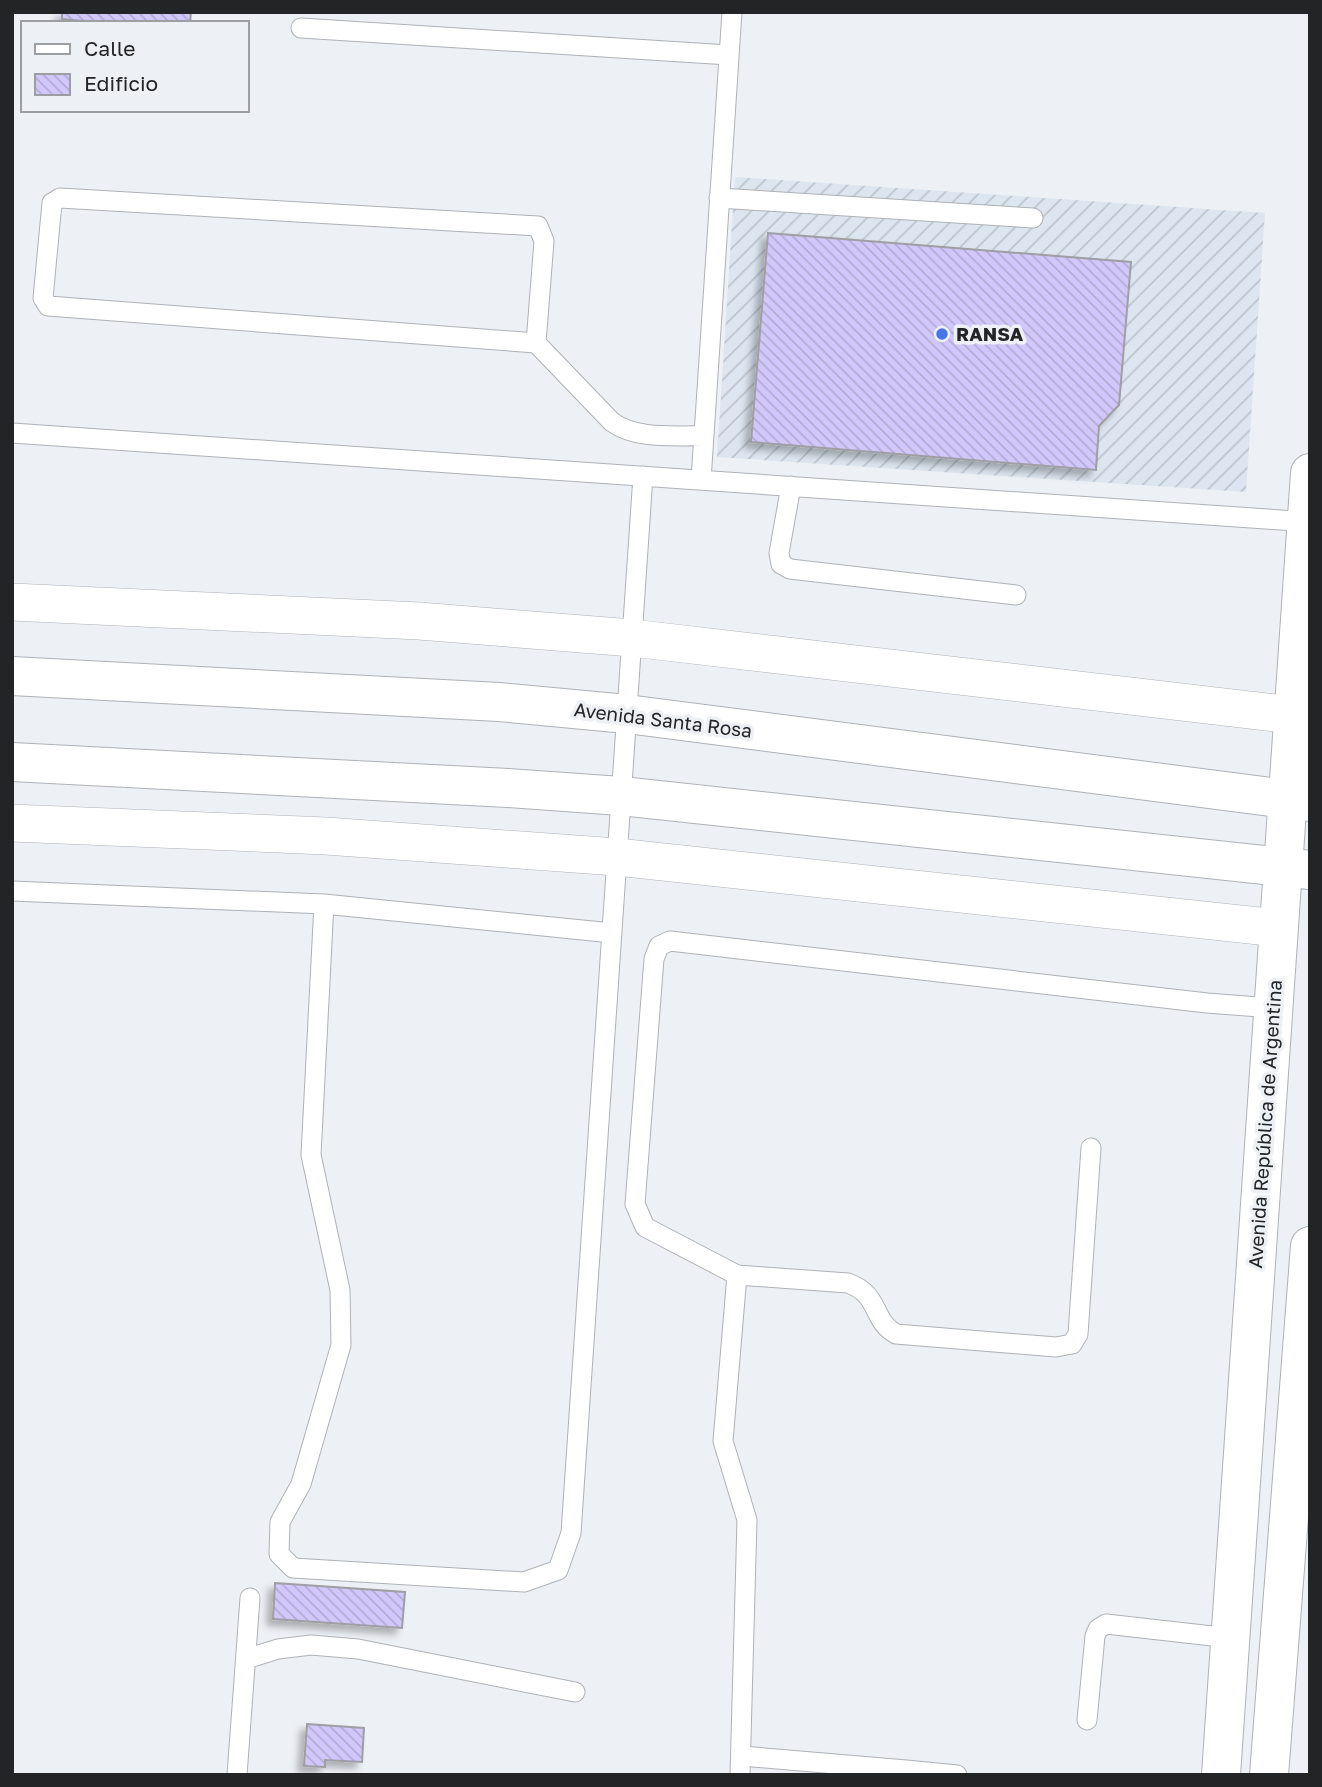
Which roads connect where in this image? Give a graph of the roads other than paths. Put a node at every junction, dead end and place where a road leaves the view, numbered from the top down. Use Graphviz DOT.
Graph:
graph roads {
  1 [pos="732,12"];
  2 [pos="300,28"];
  3 [pos="729,55"];
  4 [pos="719,198"];
  5 [pos="1033,218"];
  6 [pos="536,344"];
  7 [pos="12,433"];
  8 [pos="704,436"];
  9 [pos="1310,473"];
  10 [pos="643,476"];
  11 [pos="701,480"];
  12 [pos="791,486"];
  13 [pos="1308,522"];
  14 [pos="1016,595"];
  15 [pos="12,602"];
  16 [pos="632,638"];
  17 [pos="12,676"];
  18 [pos="627,714"];
  19 [pos="1293,715"];
  20 [pos="12,762"];
  21 [pos="621,796"];
  22 [pos="1299,801"];
  23 [pos="12,823"];
  24 [pos="617,858"];
  25 [pos="1296,869"];
  26 [pos="12,891"];
  27 [pos="324,904"];
  28 [pos="1278,928"];
  29 [pos="612,933"];
  30 [pos="1273,1009"];
  31 [pos="1091,1148"];
  32 [pos="1310,1246"];
  33 [pos="737,1275"];
  34 [pos="1302,1453"];
  35 [pos="250,1598"];
  36 [pos="1230,1638"];
  37 [pos="246,1659"];
  38 [pos="575,1692"];
  39 [pos="1087,1720"];
  40 [pos="741,1765"];
  41 [pos="906,1772"];
  42 [pos="237,1775"];
  43 [pos="957,1775"];
  44 [pos="1221,1775"];
  45 [pos="1269,1775"];
  1 -- 3 [label="lane"];
  2 -- 3 [label="lane"];
  3 -- 4 [label="lane"];
  4 -- 5 [label="lane"];
  4 -- 8 [label="lane"];
  6 -- 6 [label="lane"];
  6 -- 8 [label="lane"];
  7 -- 10 [label="lane"];
  8 -- 11 [label="lane"];
  9 -- 13 [label="main road, Avenida República de Argentina"];
  10 -- 11 [label="lane"];
  10 -- 16 [label="lane"];
  11 -- 12 [label="lane"];
  12 -- 13 [label="lane"];
  12 -- 14 [label="lane"];
  13 -- 19 [label="main road, Avenida República de Argentina"];
  15 -- 16 [label="street"];
  16 -- 18 [label="lane"];
  16 -- 19 [label="street"];
  17 -- 18 [label="main road, Avenida Santa Rosa"];
  18 -- 21 [label="lane"];
  18 -- 22 [label="main road, Avenida Santa Rosa"];
  19 -- 22 [label="main road, Avenida República de Argentina"];
  20 -- 21 [label="main road"];
  21 -- 24 [label="lane"];
  21 -- 25 [label="main road"];
  22 -- 25 [label="main road, Avenida República de Argentina"];
  23 -- 24 [label="street"];
  24 -- 28 [label="street"];
  24 -- 29 [label="lane"];
  25 -- 28 [label="main road, Avenida República de Argentina"];
  26 -- 27 [label="lane"];
  27 -- 29 [label="lane"];
  27 -- 29 [label="lane"];
  28 -- 30 [label="main road, Avenida República de Argentina"];
  30 -- 33 [label="lane"];
  30 -- 36 [label="main road, Avenida República de Argentina"];
  31 -- 33 [label="lane"];
  32 -- 34 [label="main road"];
  33 -- 40 [label="lane"];
  34 -- 45 [label="main road"];
  35 -- 37 [label="lane"];
  36 -- 39 [label="lane"];
  36 -- 44 [label="main road, Avenida República de Argentina"];
  37 -- 38 [label="lane"];
  37 -- 42 [label="lane"];
  40 -- 41 [label="lane"];
  41 -- 43 [label="lane"];
}
